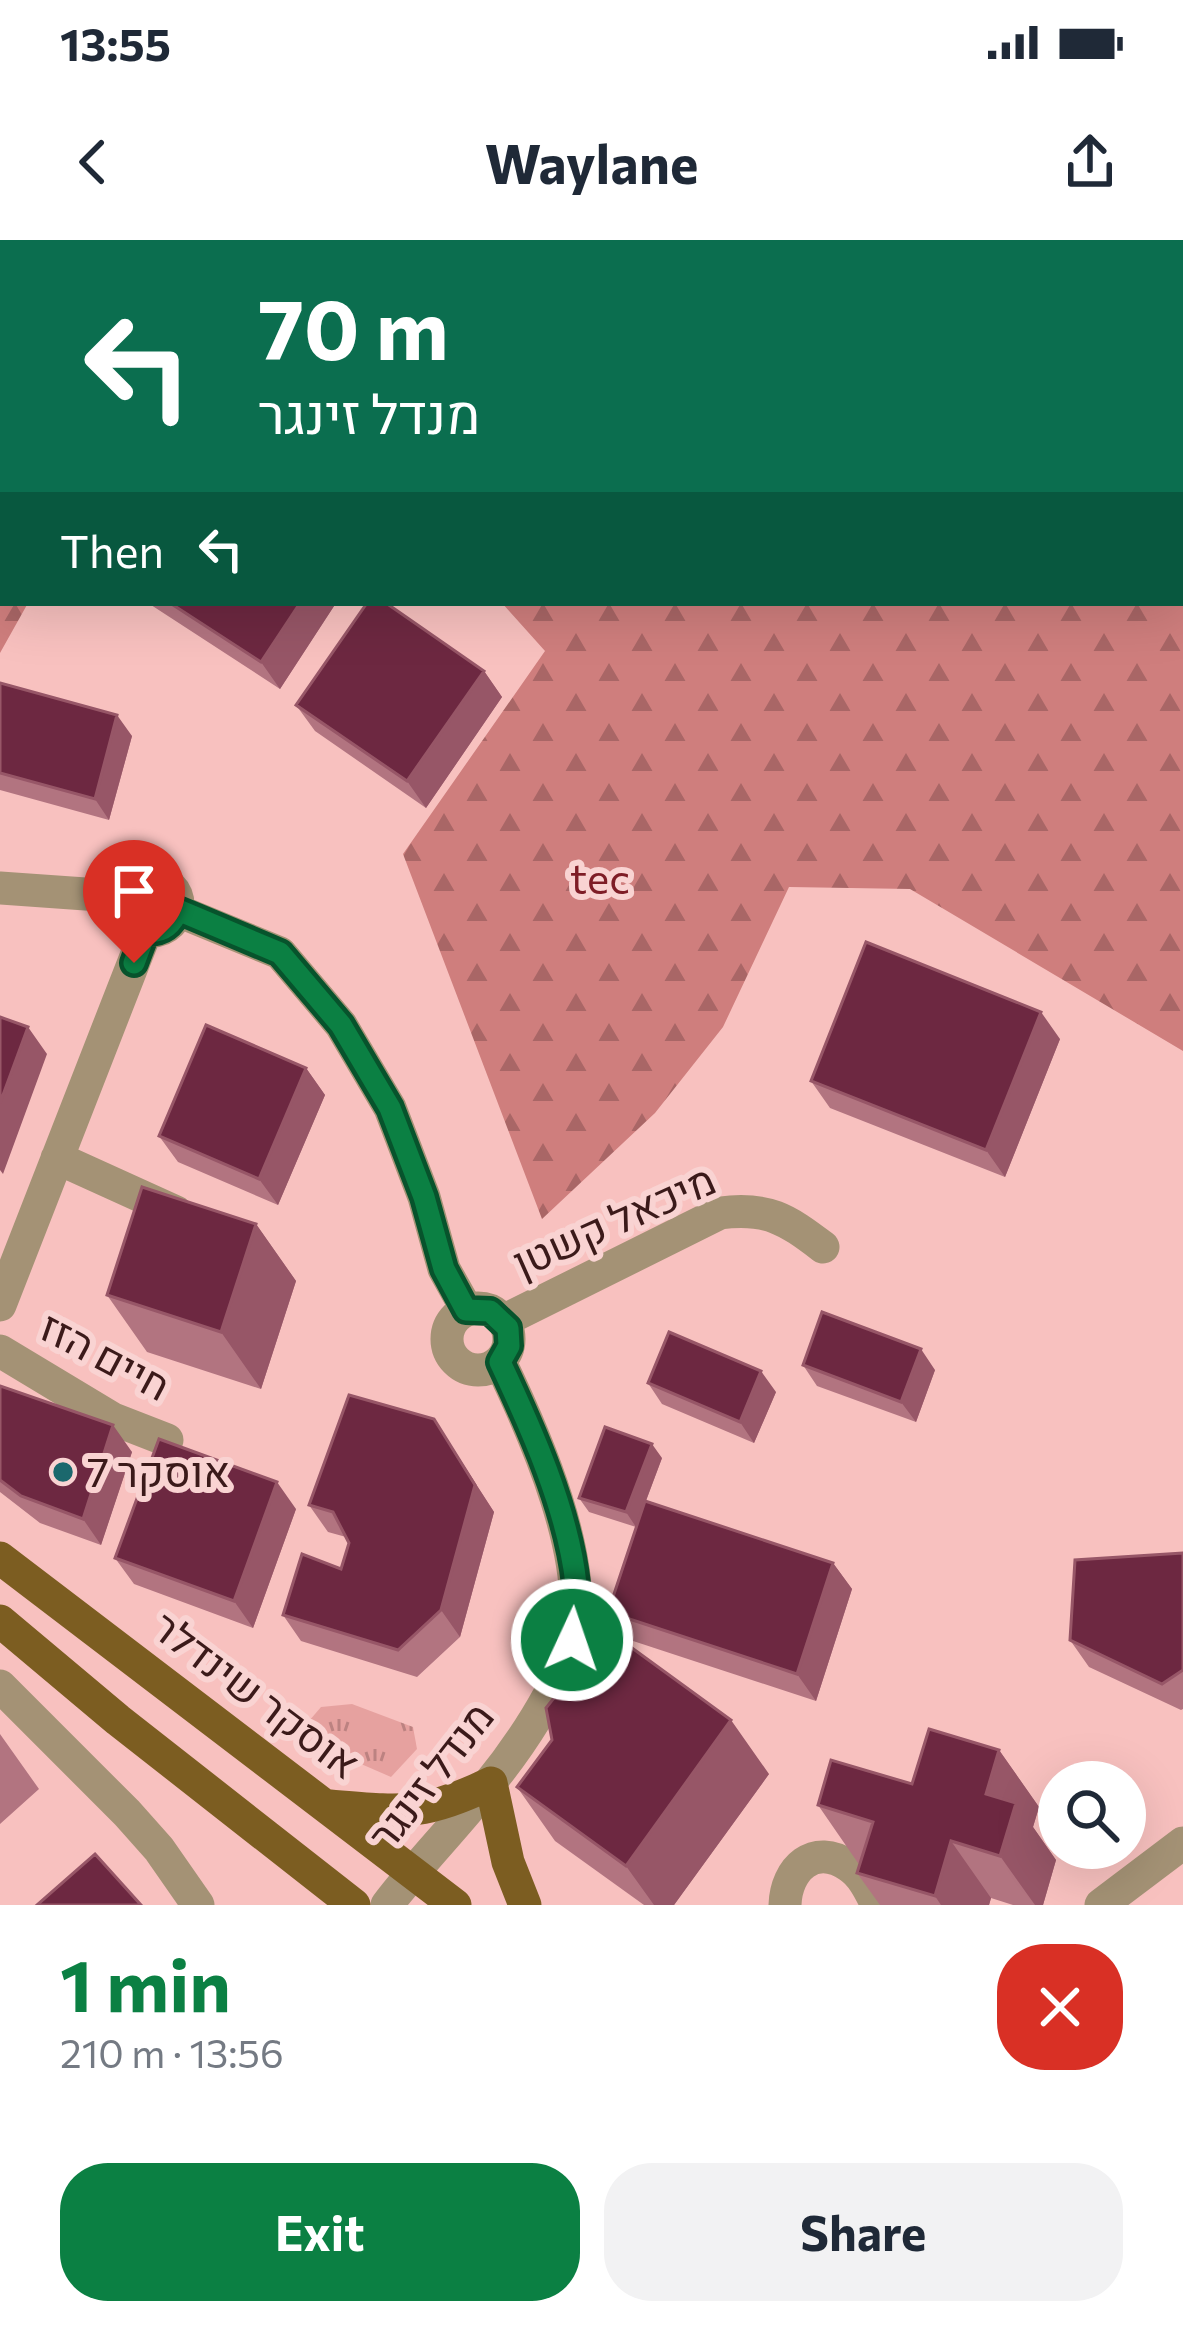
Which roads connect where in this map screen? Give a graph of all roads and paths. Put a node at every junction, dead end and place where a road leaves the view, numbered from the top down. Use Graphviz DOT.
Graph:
graph roads {
  1 [pos="0,888"];
  2 [pos="128,897"];
  3 [pos="178,910"];
  4 [pos="146,931"];
  5 [pos="57,1158"];
  6 [pos="214,1229"];
  7 [pos="824,1247"];
  8 [pos="0,1305"];
  9 [pos="466,1310"];
  10 [pos="503,1321"];
  11 [pos="0,1351"];
  12 [pos="500,1362"];
  13 [pos="167,1440"];
  14 [pos="0,1558"];
  15 [pos="0,1622"];
  16 [pos="0,1686"];
  17 [pos="490,1783"];
  18 [pos="328,1806"];
  19 [pos="1183,1843"];
  20 [pos="412,1871"];
  21 [pos="198,1905"];
  22 [pos="354,1905"];
  23 [pos="388,1905"];
  24 [pos="455,1905"];
  25 [pos="525,1905"];
  26 [pos="784,1905"];
  27 [pos="877,1905"];
  28 [pos="1101,1905"];
  1 -- 2 [label="street"];
  2 -- 3 [label="street"];
  2 -- 4 [label="street"];
  3 -- 4 [label="street"];
  3 -- 9 [label="street"];
  4 -- 5 [label="street, חיים הזז"];
  5 -- 6 [label="street"];
  5 -- 8 [label="street, חיים הזז"];
  7 -- 10 [label="street, מיכאל קשטן"];
  9 -- 10 [label="street"];
  9 -- 12 [label="street"];
  10 -- 12 [label="street"];
  11 -- 13 [label="street, חיים הזז"];
  12 -- 17 [label="street, מנדל זינגר"];
  14 -- 18 [label="main road, אוסקר שינדלר"];
  15 -- 22 [label="main road"];
  16 -- 21 [label="street"];
  17 -- 18 [label="main road"];
  17 -- 20 [label="street, מנדל זינגר"];
  17 -- 25 [label="main road"];
  18 -- 20 [label="main road, אוסקר שינדלר"];
  19 -- 28 [label="street"];
  20 -- 23 [label="street, מנדל זינגר"];
  20 -- 24 [label="main road, אוסקר שינדלר"];
  26 -- 27 [label="street"];
}
